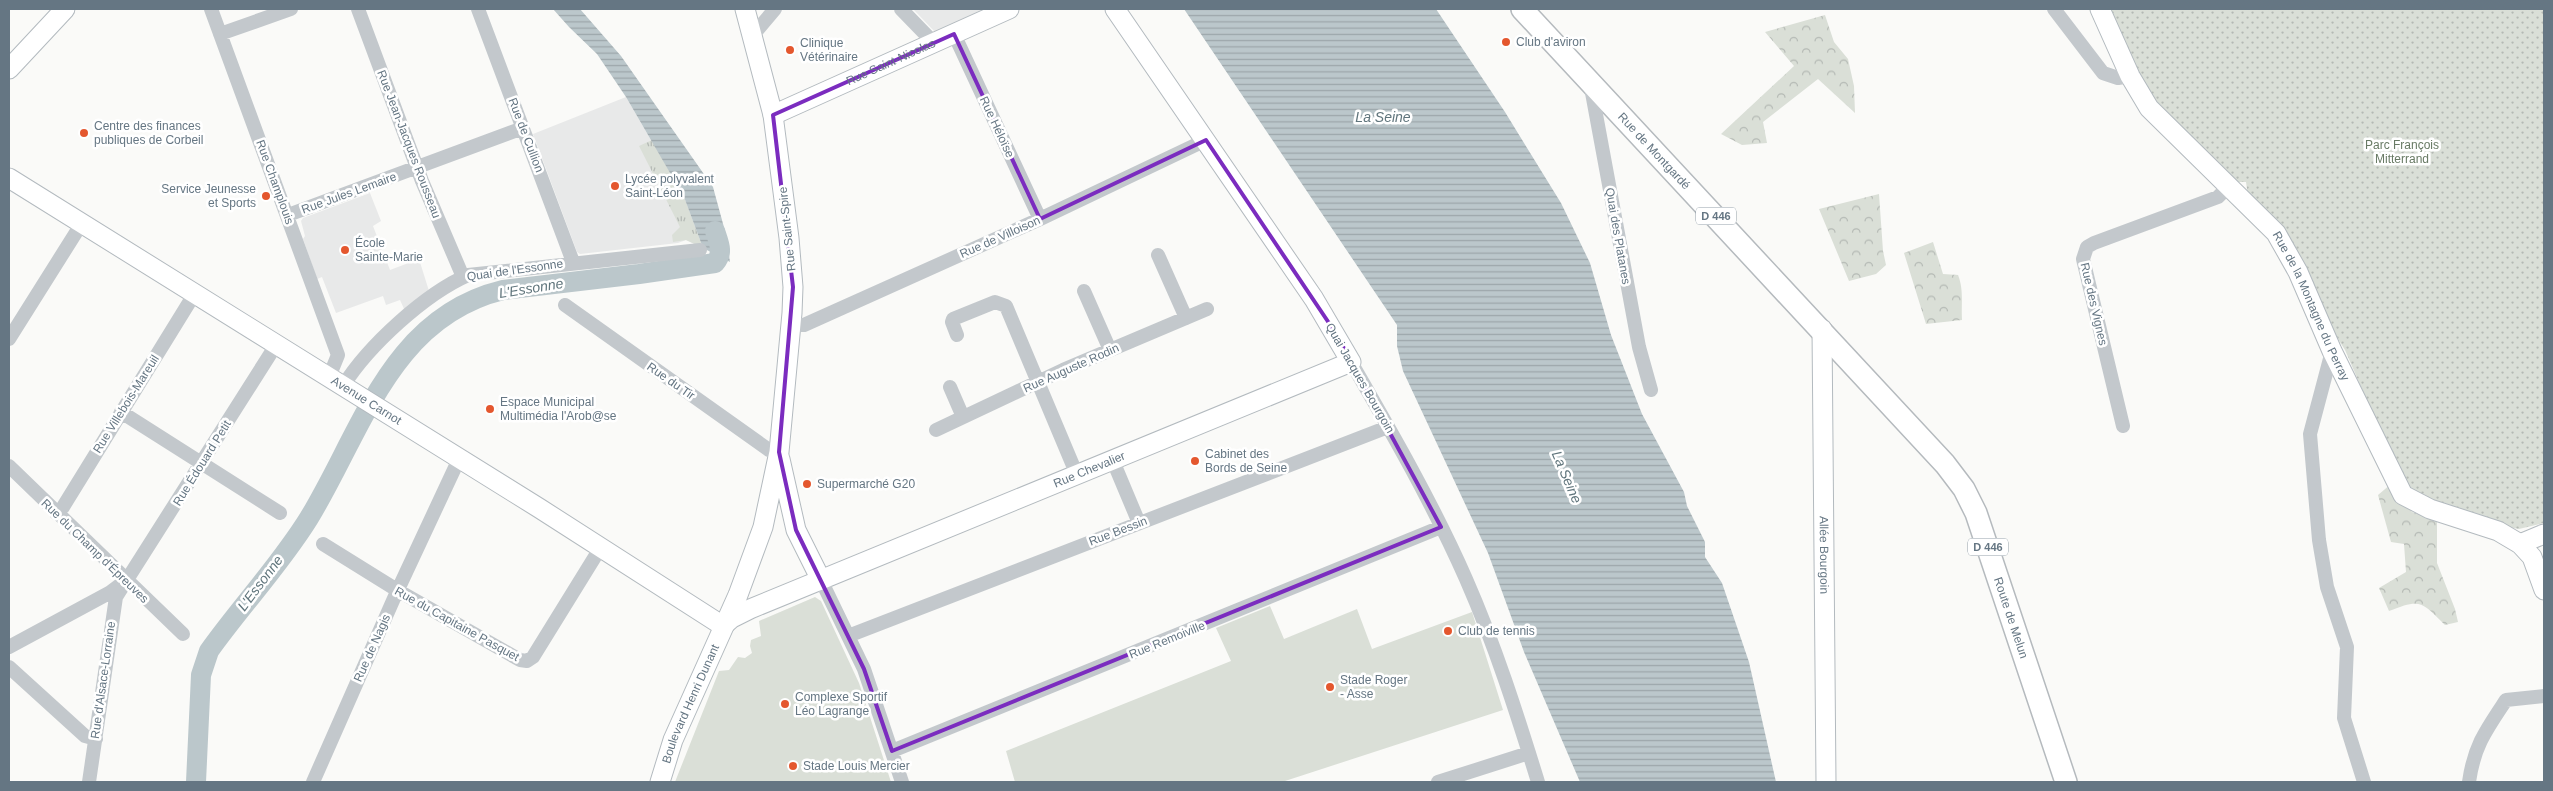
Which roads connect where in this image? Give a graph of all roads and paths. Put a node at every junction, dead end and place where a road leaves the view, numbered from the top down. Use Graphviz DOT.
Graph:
graph roads {
  1 [pos="65,9"];
  2 [pos="211,9"];
  3 [pos="291,9"];
  4 [pos="358,9"];
  5 [pos="478,9"];
  6 [pos="745,9"];
  7 [pos="775,9"];
  8 [pos="901,9"];
  9 [pos="1008,9"];
  10 [pos="1115,9"];
  11 [pos="1522,9"];
  12 [pos="2054,9"];
  13 [pos="2100,9"];
  14 [pos="220,34"];
  15 [pos="954,34"];
  16 [pos="753,36"];
  17 [pos="934,43"];
  18 [pos="9,69"];
  19 [pos="2127,69"];
  20 [pos="1590,82"];
  21 [pos="772,116"];
  22 [pos="523,128"];
  23 [pos="1206,140"];
  24 [pos="417,168"];
  25 [pos="9,178"];
  26 [pos="2229,186"];
  27 [pos="288,216"];
  28 [pos="1040,220"];
  29 [pos="82,224"];
  30 [pos="700,250"];
  31 [pos="1158,255"];
  32 [pos="573,262"];
  33 [pos="463,278"];
  34 [pos="1084,291"];
  35 [pos="195,294"];
  36 [pos="565,305"];
  37 [pos="1207,309"];
  38 [pos="1186,318"];
  39 [pos="792,325"];
  40 [pos="1822,329"];
  41 [pos="957,335"];
  42 [pos="9,339"];
  43 [pos="276,344"];
  44 [pos="1110,350"];
  45 [pos="1841,350"];
  46 [pos="2332,351"];
  47 [pos="1351,362"];
  48 [pos="1038,382"];
  49 [pos="344,383"];
  50 [pos="950,387"];
  51 [pos="1651,390"];
  52 [pos="121,412"];
  53 [pos="963,417"];
  54 [pos="2123,426"];
  55 [pos="1388,427"];
  56 [pos="936,430"];
  57 [pos="779,452"];
  58 [pos="459,460"];
  59 [pos="1113,461"];
  60 [pos="201,464"];
  61 [pos="9,466"];
  62 [pos="1077,475"];
  63 [pos="775,477"];
  64 [pos="56,513"];
  65 [pos="280,513"];
  66 [pos="781,513"];
  67 [pos="1138,523"];
  68 [pos="763,527"];
  69 [pos="1441,527"];
  70 [pos="796,530"];
  71 [pos="2544,534"];
  72 [pos="323,544"];
  73 [pos="2520,544"];
  74 [pos="601,547"];
  75 [pos="825,579"];
  76 [pos="126,581"];
  77 [pos="397,590"];
  78 [pos="2544,590"];
  79 [pos="741,603"];
  80 [pos="723,626"];
  81 [pos="183,634"];
  82 [pos="848,636"];
  83 [pos="9,647"];
  84 [pos="9,667"];
  85 [pos="2544,696"];
  86 [pos="96,739"];
  87 [pos="892,751"];
  88 [pos="1529,753"];
  89 [pos="89,782"];
  90 [pos="313,782"];
  91 [pos="660,782"];
  92 [pos="902,782"];
  93 [pos="1438,782"];
  94 [pos="1538,782"];
  95 [pos="1826,782"];
  96 [pos="2066,782"];
  97 [pos="2364,782"];
  98 [pos="2469,782"];
  1 -- 18 [label="street"];
  2 -- 14 [label="street, Rue Champlouis"];
  3 -- 14 [label="street"];
  4 -- 24 [label="street, Rue Jean-Jacques Rousseau"];
  5 -- 22 [label="street, Rue de Cullion"];
  6 -- 16 [label="street, Rue Saint-Spire"];
  7 -- 16 [label="street"];
  8 -- 17 [label="street"];
  9 -- 15 [label="street, Rue Saint-Nicolas"];
  10 -- 23 [label="street, Quai Jacques Bourgoin"];
  11 -- 20 [label="main road, D 446"];
  12 -- 19 [label="street"];
  13 -- 19 [label="street, Rue de la Montagne du Perray"];
  14 -- 27 [label="street, Rue Champlouis"];
  15 -- 17 [label="street, Rue Saint-Nicolas"];
  15 -- 28 [label="street, Rue Héloïse"];
  16 -- 21 [label="street, Rue Saint-Spire"];
  17 -- 21 [label="street, Rue Saint-Nicolas"];
  19 -- 26 [label="street, Rue de la Montagne du Perray"];
  20 -- 40 [label="main road, Rue de Montgardé / D 446"];
  20 -- 51 [label="street, Quai des Platanes"];
  21 -- 39 [label="street, Rue Saint-Spire"];
  22 -- 24 [label="street, Rue Jules Lemaire"];
  22 -- 32 [label="street, Rue de Cullion"];
  23 -- 28 [label="street, Rue de Villoison"];
  23 -- 47 [label="street, Quai Jacques Bourgoin"];
  24 -- 27 [label="street, Rue Jules Lemaire"];
  24 -- 33 [label="street, Rue Jean-Jacques Rousseau"];
  25 -- 29 [label="street, Avenue Carnot"];
  26 -- 46 [label="street, Rue de la Montagne du Perray"];
  26 -- 54 [label="street, Rue des Vignes"];
  27 -- 49 [label="street, Rue Champlouis"];
  28 -- 39 [label="street, Rue de Villoison"];
  29 -- 35 [label="street, Avenue Carnot"];
  29 -- 42 [label="street"];
  30 -- 32 [label="street, Quai de l'Essonne"];
  31 -- 38 [label="street"];
  32 -- 33 [label="street, Quai de l'Essonne"];
  33 -- 49 [label="street, Quai de l'Essonne"];
  34 -- 44 [label="street"];
  35 -- 43 [label="street, Avenue Carnot"];
  35 -- 52 [label="street, Rue Villebois-Mareuil"];
  36 -- 57 [label="street, Rue du Tir"];
  37 -- 38 [label="street, Rue Auguste Rodin"];
  38 -- 44 [label="street, Rue Auguste Rodin"];
  39 -- 57 [label="street, Rue Saint-Spire"];
  40 -- 45 [label="main road, Rue de Montgardé / D 446"];
  40 -- 95 [label="street, Allée Bourgoin"];
  41 -- 48 [label="street"];
  43 -- 49 [label="street, Avenue Carnot"];
  43 -- 60 [label="street, Rue Édouard Petit"];
  44 -- 48 [label="street, Rue Auguste Rodin"];
  45 -- 96 [label="main road, Route de Melun / D 446"];
  46 -- 73 [label="street, Rue de la Montagne du Perray"];
  46 -- 97 [label="street"];
  47 -- 55 [label="street, Quai Jacques Bourgoin"];
  47 -- 59 [label="street, Rue Chevalier"];
  48 -- 53 [label="street, Rue Auguste Rodin"];
  48 -- 62 [label="street"];
  49 -- 58 [label="street, Avenue Carnot"];
  50 -- 53 [label="street"];
  52 -- 60 [label="street"];
  52 -- 64 [label="street, Rue Villebois-Mareuil"];
  53 -- 56 [label="street, Rue Auguste Rodin"];
  55 -- 67 [label="street, Rue Bessin"];
  55 -- 69 [label="street, Quai Jacques Bourgoin"];
  57 -- 63 [label="street, Rue Saint-Spire"];
  57 -- 70 [label="street, Rue Saint-Spire"];
  58 -- 74 [label="street, Avenue Carnot"];
  58 -- 77 [label="street, Rue de Nagis"];
  59 -- 62 [label="street, Rue Chevalier"];
  59 -- 67 [label="street"];
  60 -- 65 [label="street"];
  60 -- 76 [label="street, Rue Édouard Petit"];
  61 -- 64 [label="street, Rue du Champ d'Épreuves"];
  62 -- 75 [label="street, Rue Chevalier"];
  63 -- 66 [label="street"];
  63 -- 68 [label="street, Rue Saint-Spire"];
  64 -- 76 [label="street, Rue du Champ d'Épreuves"];
  66 -- 68 [label="street"];
  66 -- 70 [label="street"];
  67 -- 82 [label="street, Rue Bessin"];
  68 -- 79 [label="street, Rue Saint-Spire"];
  69 -- 87 [label="street, Rue Remoiville"];
  69 -- 88 [label="street, Quai Jacques Bourgoin"];
  70 -- 75 [label="street, Rue Saint-Spire"];
  71 -- 73 [label="street"];
  72 -- 77 [label="street, Rue du Capitaine Pasquet"];
  73 -- 78 [label="street"];
  74 -- 77 [label="street, Rue du Capitaine Pasquet"];
  74 -- 80 [label="street, Avenue Carnot"];
  75 -- 79 [label="street, Rue Chevalier"];
  75 -- 82 [label="street"];
  76 -- 81 [label="street, Rue du Champ d'Épreuves"];
  76 -- 83 [label="street"];
  76 -- 86 [label="street, Rue d'Alsace-Lorraine"];
  77 -- 90 [label="street, Rue de Nagis"];
  79 -- 80 [label="street, Rue Chevalier"];
  80 -- 91 [label="street, Boulevard Henri Dunant"];
  82 -- 87 [label="street"];
  84 -- 86 [label="street"];
  85 -- 98 [label="street"];
  86 -- 89 [label="street, Rue d'Alsace-Lorraine"];
  87 -- 92 [label="street"];
  88 -- 93 [label="street"];
  88 -- 94 [label="street, Quai Jacques Bourgoin"];
}
